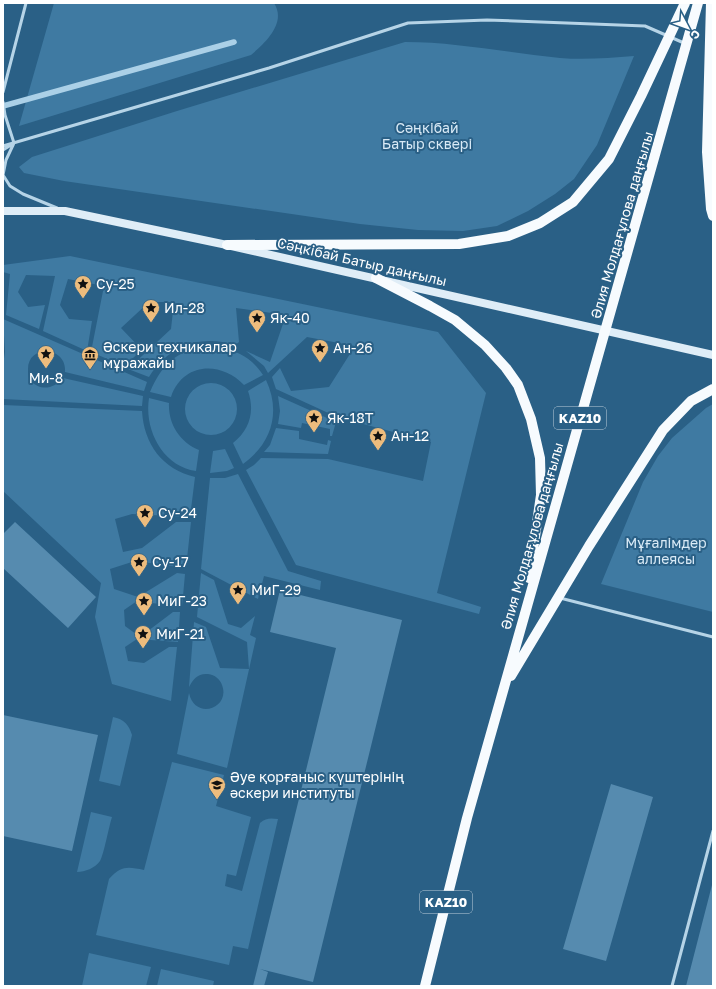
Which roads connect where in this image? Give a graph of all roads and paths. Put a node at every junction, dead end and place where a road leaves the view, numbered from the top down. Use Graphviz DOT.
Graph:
graph roads {
  1 [pos="26,3"];
  2 [pos="685,3"];
  3 [pos="698,3"];
  4 [pos="711,3"];
  5 [pos="669,36"];
  6 [pos="688,44"];
  7 [pos="3,92"];
  8 [pos="3,102"];
  9 [pos="14,143"];
  10 [pos="3,146"];
  11 [pos="3,150"];
  12 [pos="3,211"];
  13 [pos="65,211"];
  14 [pos="713,216"];
  15 [pos="227,245"];
  16 [pos="376,278"];
  17 [pos="606,330"];
  18 [pos="713,355"];
  19 [pos="713,389"];
  20 [pos="558,598"];
  21 [pos="522,624"];
  22 [pos="713,637"];
  23 [pos="504,688"];
  24 [pos="713,831"];
  25 [pos="425,986"];
  26 [pos="672,986"];
  1 -- 7 [label="lane"];
  2 -- 5 [label="main road"];
  3 -- 6 [label="main road, Әлия Молдағұлова даңғылы / KAZ10"];
  4 -- 14 [label="main road"];
  5 -- 6 [label="lane"];
  5 -- 9 [label="lane"];
  5 -- 15 [label="main road"];
  6 -- 17 [label="main road, Әлия Молдағұлова даңғылы / KAZ10"];
  8 -- 9 [label="lane"];
  9 -- 10 [label="lane"];
  9 -- 11 [label="lane"];
  9 -- 13 [label="lane"];
  12 -- 13 [label="main road, Сәңкібай Батыр даңғылы"];
  13 -- 15 [label="main road, Сәңкібай Батыр даңғылы"];
  15 -- 16 [label="main road, Сәңкібай Батыр даңғылы"];
  16 -- 17 [label="main road, Сәңкібай Батыр даңғылы"];
  16 -- 21 [label="main road"];
  17 -- 18 [label="main road, Сәңкібай Батыр даңғылы"];
  17 -- 21 [label="main road, Әлия Молдағұлова даңғылы / KAZ10"];
  19 -- 20 [label="main road"];
  20 -- 22 [label="lane"];
  20 -- 23 [label="main road"];
  21 -- 23 [label="main road, Әлия Молдағұлова даңғылы / KAZ10"];
  23 -- 25 [label="main road, Әлия Молдағұлова даңғылы / KAZ10"];
  24 -- 26 [label="lane"];
}
